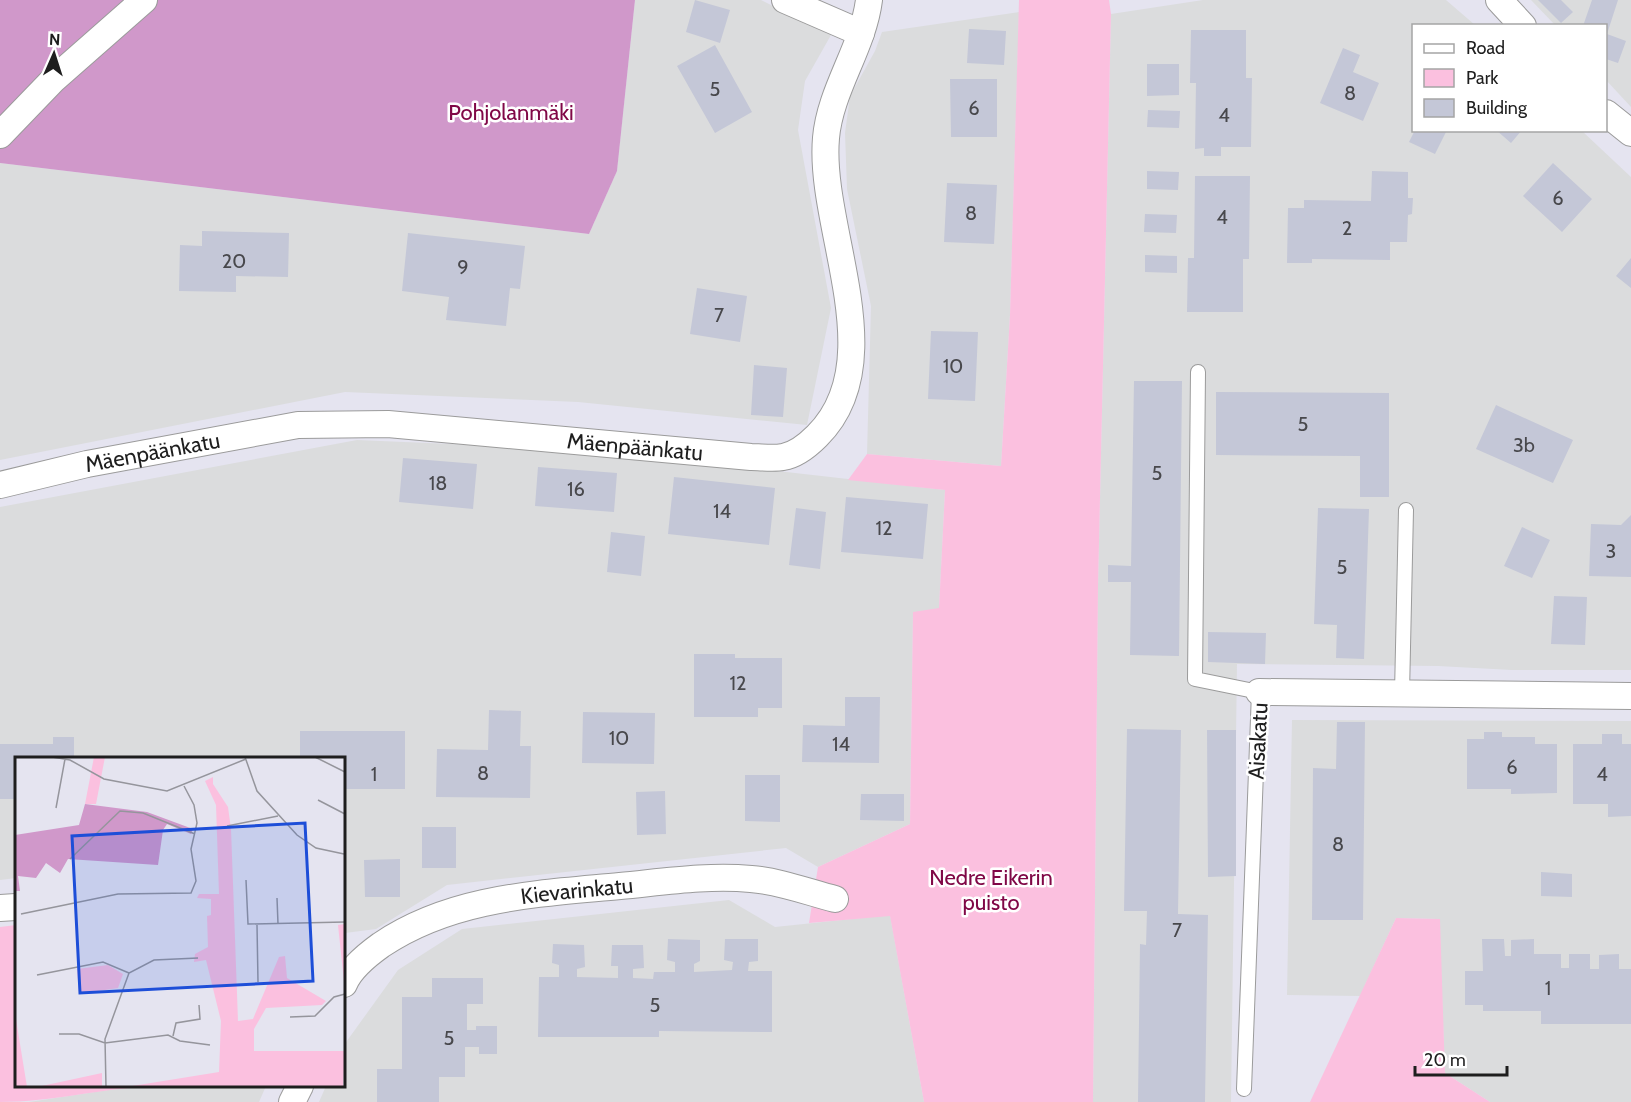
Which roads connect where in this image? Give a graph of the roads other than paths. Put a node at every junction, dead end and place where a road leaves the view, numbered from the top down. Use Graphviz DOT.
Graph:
graph roads {
  1 [pos="144,0"];
  2 [pos="785,0"];
  3 [pos="869,0"];
  4 [pos="1499,0"];
  5 [pos="1521,24"];
  6 [pos="861,33"];
  7 [pos="1607,115"];
  8 [pos="1631,134"];
  9 [pos="0,135"];
  10 [pos="1198,372"];
  11 [pos="0,485"];
  12 [pos="1406,510"];
  13 [pos="1259,692"];
  14 [pos="1402,693"];
  15 [pos="1631,696"];
  16 [pos="835,899"];
  17 [pos="15,907"];
  18 [pos="0,908"];
  19 [pos="345,978"];
  20 [pos="300,1087"];
  21 [pos="1244,1089"];
  22 [pos="292,1102"];
  1 -- 9 [label="street"];
  2 -- 6 [label="street"];
  3 -- 6 [label="street, Mäenpäänkatu"];
  4 -- 5 [label="street"];
  6 -- 11 [label="street, Mäenpäänkatu"];
  7 -- 8 [label="street"];
  10 -- 13 [label="lane"];
  12 -- 14 [label="lane"];
  13 -- 14 [label="street, Aisakatu"];
  13 -- 21 [label="lane, Aisakatu"];
  14 -- 15 [label="street, Aisakatu"];
  16 -- 19 [label="street, Kievarinkatu"];
  17 -- 18 [label="street"];
  20 -- 22 [label="street"];
}
